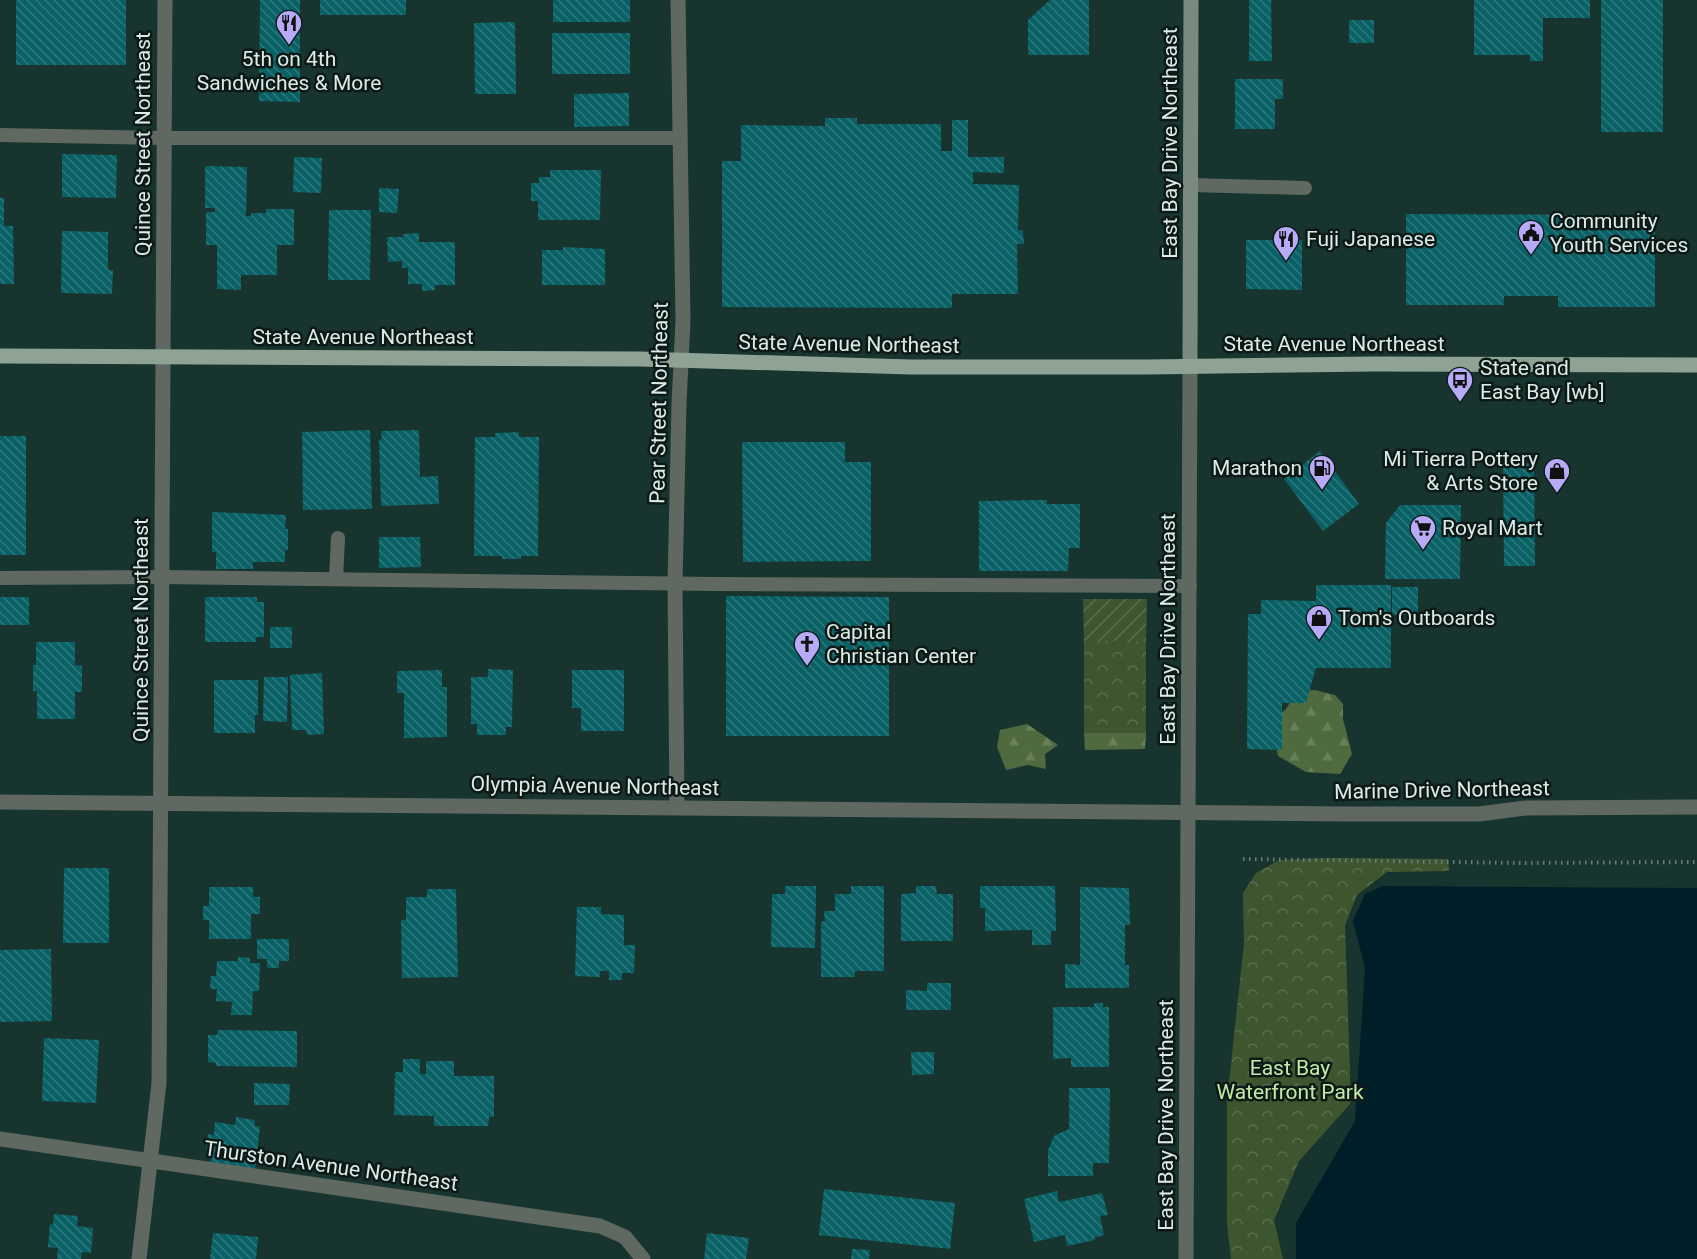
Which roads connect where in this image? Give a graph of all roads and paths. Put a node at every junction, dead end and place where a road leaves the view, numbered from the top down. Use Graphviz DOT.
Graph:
graph roads {
  1 [pos="165,0"];
  2 [pos="678,0"];
  3 [pos="1191,0"];
  4 [pos="0,135"];
  5 [pos="164,138"];
  6 [pos="679,138"];
  7 [pos="1191,185"];
  8 [pos="1305,188"];
  9 [pos="0,356"];
  10 [pos="163,356"];
  11 [pos="680,362"];
  12 [pos="1697,365"];
  13 [pos="1190,366"];
  14 [pos="338,538"];
  15 [pos="162,577"];
  16 [pos="0,578"];
  17 [pos="336,579"];
  18 [pos="675,584"];
  19 [pos="1190,585"];
  20 [pos="0,802"];
  21 [pos="160,803"];
  22 [pos="677,807"];
  23 [pos="1697,807"];
  24 [pos="1189,812"];
  25 [pos="1243,859"];
  26 [pos="1697,862"];
  27 [pos="0,1140"];
  28 [pos="149,1161"];
  29 [pos="139,1259"];
  30 [pos="643,1259"];
  31 [pos="1186,1259"];
  1 -- 5 [label="street, Quince Street Northeast"];
  2 -- 6 [label="street, Pear Street Northeast"];
  3 -- 7 [label="main road, East Bay Drive Northeast"];
  4 -- 5 [label="lane"];
  5 -- 6 [label="lane"];
  5 -- 10 [label="street, Quince Street Northeast"];
  6 -- 11 [label="street, Pear Street Northeast"];
  7 -- 8 [label="lane"];
  7 -- 13 [label="main road, East Bay Drive Northeast"];
  9 -- 10 [label="main road, State Avenue Northeast"];
  10 -- 11 [label="main road, State Avenue Northeast"];
  10 -- 15 [label="street, Quince Street Northeast"];
  11 -- 13 [label="main road, State Avenue Northeast"];
  11 -- 18 [label="street, Pear Street Northeast"];
  12 -- 13 [label="main road, State Avenue Northeast"];
  13 -- 19 [label="street, East Bay Drive Northeast"];
  14 -- 17 [label="lane"];
  15 -- 16 [label="lane"];
  15 -- 17 [label="lane"];
  15 -- 21 [label="street, Quince Street Northeast"];
  17 -- 18 [label="lane"];
  18 -- 19 [label="lane"];
  18 -- 22 [label="street, Pear Street Northeast"];
  19 -- 24 [label="street, East Bay Drive Northeast"];
  20 -- 21 [label="street, Olympia Avenue Northeast"];
  21 -- 22 [label="street, Olympia Avenue Northeast"];
  21 -- 28 [label="street, Quince Street Northeast"];
  22 -- 24 [label="street, Olympia Avenue Northeast"];
  23 -- 24 [label="street, Marine Drive Northeast"];
  24 -- 31 [label="street, East Bay Drive Northeast"];
  25 -- 26 [label="path"];
  27 -- 28 [label="street, Thurston Avenue Northeast"];
  28 -- 29 [label="street, Quince Street Northeast"];
  28 -- 30 [label="street, Thurston Avenue Northeast"];
}
